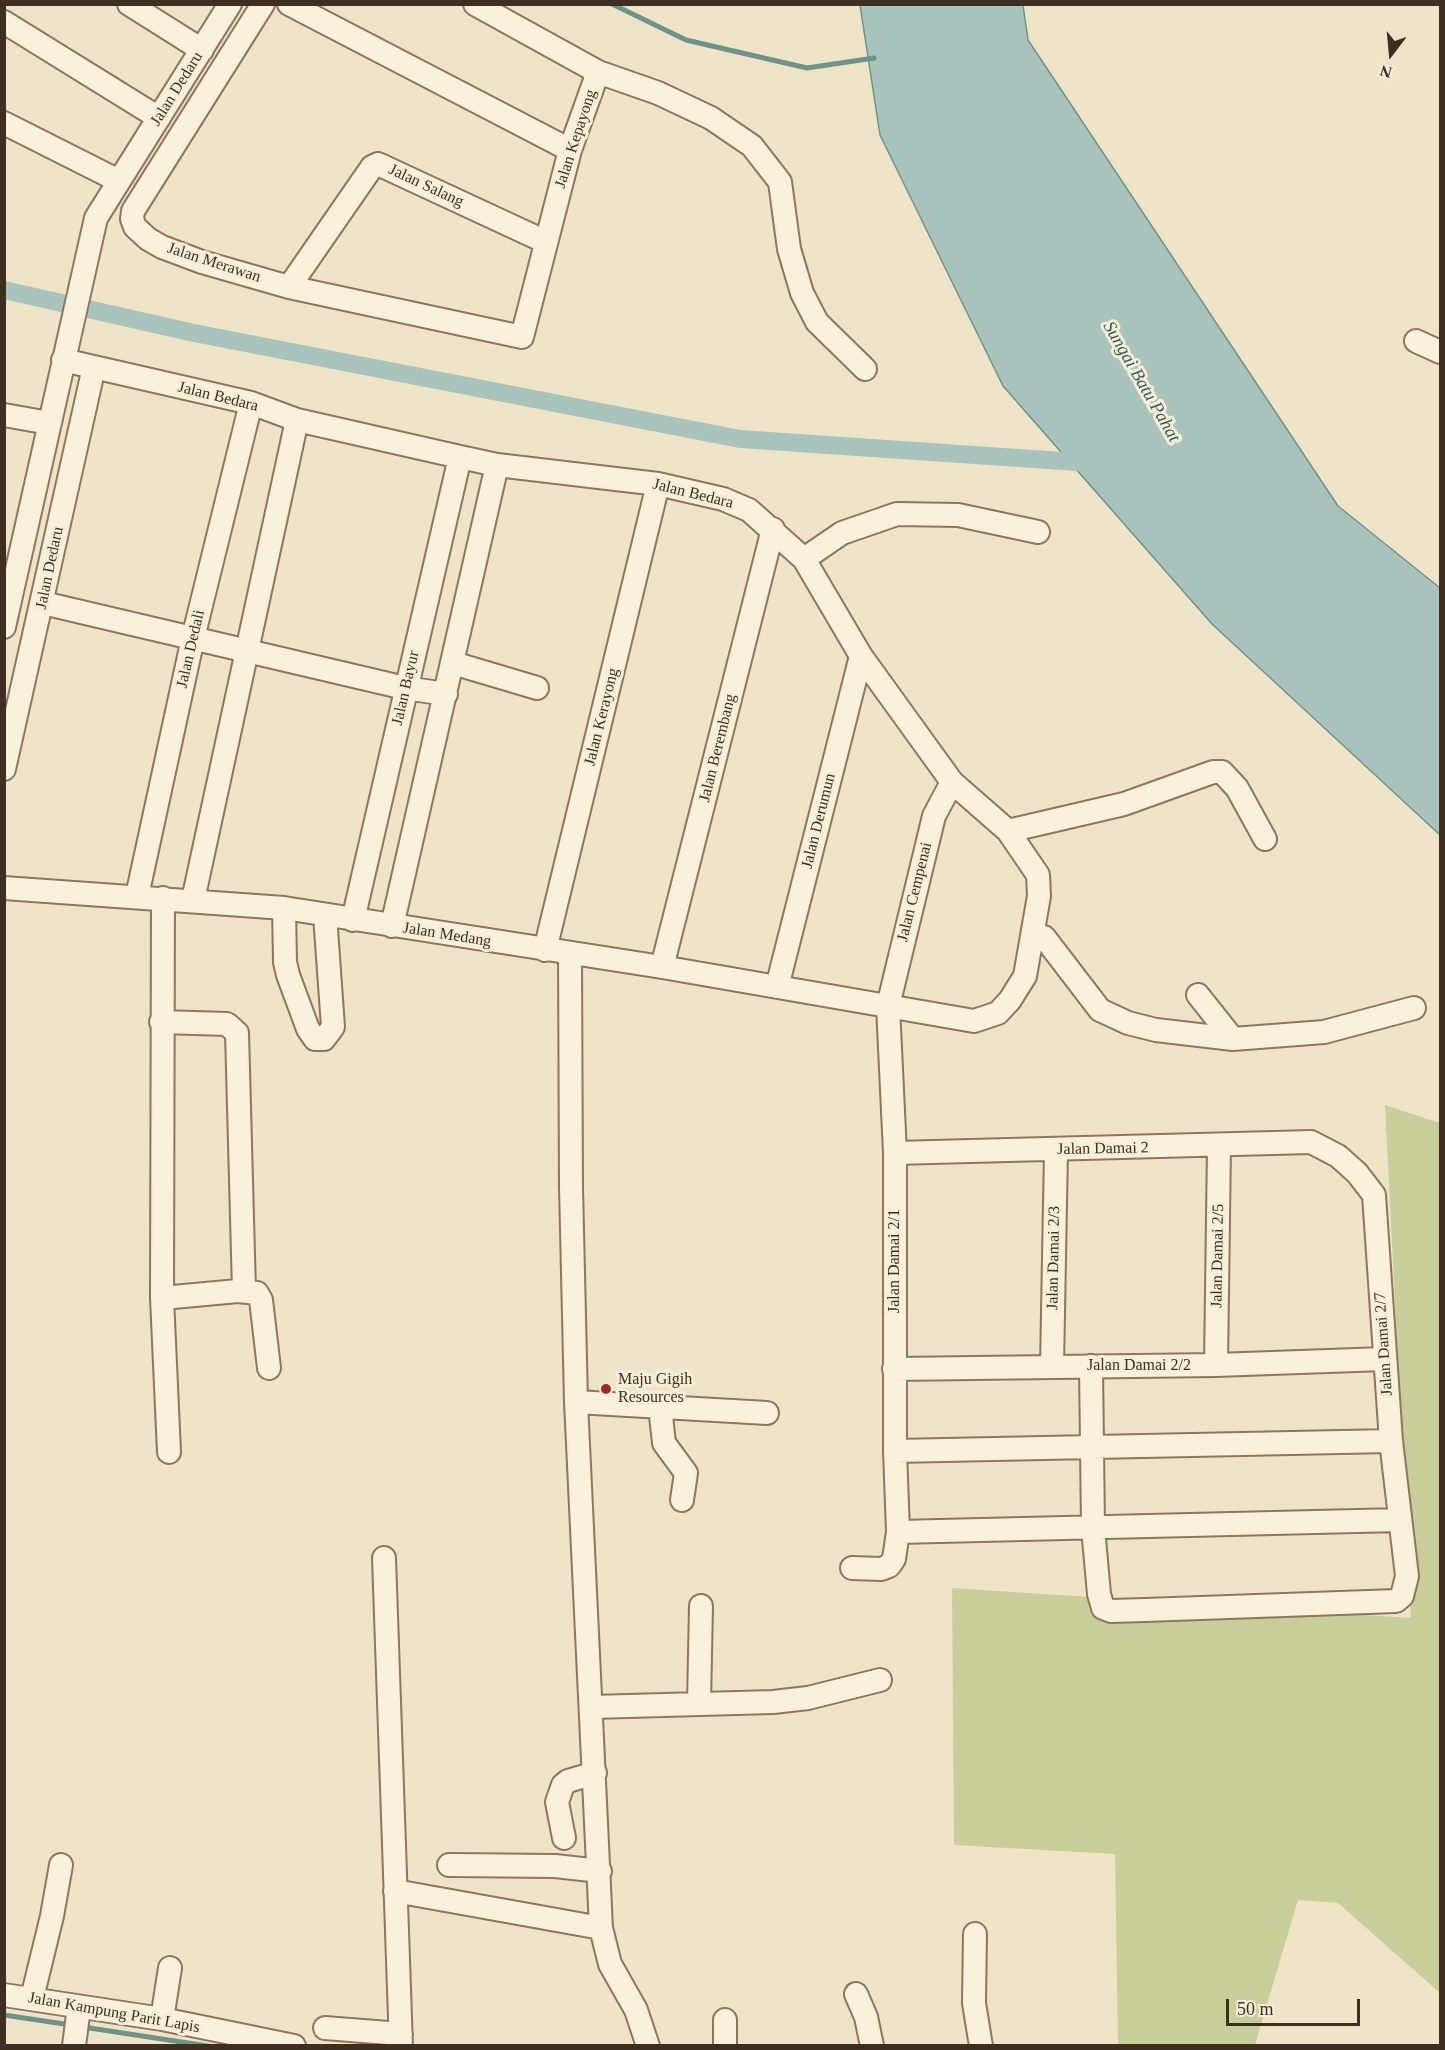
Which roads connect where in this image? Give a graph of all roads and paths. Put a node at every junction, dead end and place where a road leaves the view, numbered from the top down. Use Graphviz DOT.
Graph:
graph roads {
  1 [pos="129,4"];
  2 [pos="230,4"];
  3 [pos="263,4"];
  4 [pos="289,4"];
  5 [pos="475,4"];
  6 [pos="4,22"];
  7 [pos="201,50"];
  8 [pos="598,72"];
  9 [pos="159,118"];
  10 [pos="4,123"];
  11 [pos="570,150"];
  12 [pos="119,181"];
  13 [pos="96,218"];
  14 [pos="132,219"];
  15 [pos="546,242"];
  16 [pos="289,287"];
  17 [pos="517,337"];
  18 [pos="1416,342"];
  19 [pos="65,350"];
  20 [pos="1440,352"];
  21 [pos="94,367"];
  22 [pos="865,369"];
  23 [pos="251,403"];
  24 [pos="4,414"];
  25 [pos="297,420"];
  26 [pos="49,423"];
  27 [pos="460,457"];
  28 [pos="497,465"];
  29 [pos="658,484"];
  30 [pos="773,529"];
  31 [pos="1038,532"];
  32 [pos="804,559"];
  33 [pos="43,603"];
  34 [pos="5,623"];
  35 [pos="193,638"];
  36 [pos="247,650"];
  37 [pos="861,656"];
  38 [pos="453,663"];
  39 [pos="405,687"];
  40 [pos="537,688"];
  41 [pos="446,694"];
  42 [pos="4,769"];
  43 [pos="952,782"];
  44 [pos="1008,831"];
  45 [pos="1264,838"];
  46 [pos="4,888"];
  47 [pos="137,896"];
  48 [pos="163,898"];
  49 [pos="193,900"];
  50 [pos="284,908"];
  51 [pos="325,915"];
  52 [pos="353,920"];
  53 [pos="393,926"];
  54 [pos="1035,935"];
  55 [pos="545,950"];
  56 [pos="570,954"];
  57 [pos="662,967"];
  58 [pos="777,987"];
  59 [pos="1198,995"];
  60 [pos="888,1006"];
  61 [pos="1414,1008"];
  62 [pos="161,1022"];
  63 [pos="1233,1039"];
  64 [pos="1311,1142"];
  65 [pos="1219,1146"];
  66 [pos="1056,1150"];
  67 [pos="896,1153"];
  68 [pos="244,1291"];
  69 [pos="162,1298"];
  70 [pos="1384,1359"];
  71 [pos="1216,1365"];
  72 [pos="1052,1366"];
  73 [pos="1091,1366"];
  74 [pos="269,1368"];
  75 [pos="894,1369"];
  76 [pos="576,1402"];
  77 [pos="660,1407"];
  78 [pos="767,1413"];
  79 [pos="1391,1442"];
  80 [pos="1092,1448"];
  81 [pos="895,1451"];
  82 [pos="169,1452"];
  83 [pos="682,1500"];
  84 [pos="1399,1520"];
  85 [pos="1093,1528"];
  86 [pos="898,1532"];
  87 [pos="384,1558"];
  88 [pos="852,1568"];
  89 [pos="701,1606"];
  90 [pos="880,1680"];
  91 [pos="699,1703"];
  92 [pos="592,1707"];
  93 [pos="595,1773"];
  94 [pos="564,1838"];
  95 [pos="61,1865"];
  96 [pos="449,1865"];
  97 [pos="600,1871"];
  98 [pos="395,1891"];
  99 [pos="601,1928"];
  100 [pos="975,1934"];
  101 [pos="170,1968"];
  102 [pos="856,1994"];
  103 [pos="4,1995"];
  104 [pos="32,1998"];
  105 [pos="162,2019"];
  106 [pos="724,2020"];
  107 [pos="76,2027"];
  108 [pos="325,2028"];
  109 [pos="401,2040"];
  110 [pos="294,2046"];
  111 [pos="648,2046"];
  112 [pos="725,2046"];
  113 [pos="872,2046"];
  114 [pos="981,2046"];
  1 -- 7 [label="street"];
  2 -- 7 [label="street, Jalan Dedaru"];
  3 -- 14 [label="street"];
  4 -- 11 [label="street"];
  5 -- 8 [label="street, Jalan Kepayong"];
  6 -- 9 [label="street"];
  7 -- 9 [label="street, Jalan Dedaru"];
  8 -- 11 [label="street, Jalan Kepayong"];
  8 -- 22 [label="street"];
  9 -- 12 [label="street, Jalan Dedaru"];
  10 -- 12 [label="street"];
  11 -- 15 [label="street, Jalan Kepayong"];
  12 -- 13 [label="street, Jalan Dedaru"];
  13 -- 14 [label="street"];
  13 -- 19 [label="street, Jalan Dedaru"];
  14 -- 16 [label="street, Jalan Merawan"];
  15 -- 16 [label="street, Jalan Salang"];
  15 -- 17 [label="street, Jalan Kepayong"];
  16 -- 17 [label="street, Jalan Merawan"];
  18 -- 20 [label="street"];
  19 -- 21 [label="street, Jalan Bedara"];
  19 -- 26 [label="street, Jalan Dedaru"];
  21 -- 23 [label="street, Jalan Bedara"];
  21 -- 33 [label="street, Jalan Dedaru"];
  23 -- 25 [label="street, Jalan Bedara"];
  23 -- 35 [label="street, Jalan Dedali"];
  24 -- 26 [label="street"];
  25 -- 27 [label="street, Jalan Bedara"];
  25 -- 36 [label="street"];
  26 -- 34 [label="street, Jalan Dedaru"];
  27 -- 28 [label="street, Jalan Bedara"];
  27 -- 39 [label="street, Jalan Bayur"];
  28 -- 29 [label="street, Jalan Bedara"];
  28 -- 38 [label="street"];
  29 -- 30 [label="street, Jalan Bedara"];
  29 -- 55 [label="street, Jalan Kerayong"];
  30 -- 32 [label="street, Jalan Bedara"];
  30 -- 57 [label="street, Jalan Berembang"];
  31 -- 32 [label="street"];
  32 -- 37 [label="street, Jalan Bedara"];
  33 -- 35 [label="street"];
  33 -- 42 [label="street, Jalan Dedaru"];
  35 -- 36 [label="street"];
  35 -- 47 [label="street, Jalan Dedali"];
  36 -- 39 [label="street"];
  36 -- 49 [label="street"];
  37 -- 43 [label="street, Jalan Bedara"];
  37 -- 58 [label="street, Jalan Derumun"];
  38 -- 40 [label="street"];
  38 -- 41 [label="street"];
  39 -- 41 [label="street"];
  39 -- 52 [label="street, Jalan Bayur"];
  41 -- 53 [label="street"];
  43 -- 44 [label="street, Jalan Bedara"];
  43 -- 60 [label="street, Jalan Cempenai"];
  44 -- 45 [label="street"];
  44 -- 54 [label="street, Jalan Bedara"];
  46 -- 47 [label="street, Jalan Medang"];
  47 -- 48 [label="street, Jalan Medang"];
  48 -- 49 [label="street, Jalan Medang"];
  48 -- 62 [label="street"];
  49 -- 50 [label="street, Jalan Medang"];
  50 -- 51 [label="street, Jalan Medang"];
  50 -- 51 [label="street"];
  51 -- 52 [label="street, Jalan Medang"];
  52 -- 53 [label="street, Jalan Medang"];
  53 -- 55 [label="street, Jalan Medang"];
  54 -- 60 [label="street, Jalan Bedara"];
  54 -- 63 [label="street"];
  55 -- 56 [label="street, Jalan Medang"];
  56 -- 57 [label="street, Jalan Medang"];
  56 -- 76 [label="street"];
  57 -- 58 [label="street, Jalan Medang"];
  58 -- 60 [label="street, Jalan Medang"];
  59 -- 63 [label="street"];
  60 -- 67 [label="street, Jalan Cempenai"];
  61 -- 63 [label="street"];
  62 -- 68 [label="street"];
  62 -- 69 [label="street"];
  64 -- 65 [label="street, Jalan Damai 2"];
  64 -- 70 [label="street, Jalan Damai 2/7"];
  65 -- 66 [label="street, Jalan Damai 2"];
  65 -- 71 [label="street, Jalan Damai 2/5"];
  66 -- 67 [label="street, Jalan Damai 2"];
  66 -- 72 [label="street, Jalan Damai 2/3"];
  67 -- 75 [label="street, Jalan Damai 2/1"];
  68 -- 69 [label="street"];
  68 -- 74 [label="street"];
  69 -- 82 [label="street"];
  70 -- 71 [label="street, Jalan Damai 2/2"];
  70 -- 79 [label="street, Jalan Damai 2/7"];
  71 -- 73 [label="street, Jalan Damai 2/2"];
  72 -- 73 [label="street, Jalan Damai 2/2"];
  72 -- 75 [label="street, Jalan Damai 2/2"];
  73 -- 80 [label="street"];
  75 -- 81 [label="street, Jalan Damai 2/1"];
  76 -- 77 [label="street"];
  76 -- 92 [label="street"];
  77 -- 78 [label="street"];
  77 -- 83 [label="street"];
  79 -- 80 [label="street"];
  79 -- 84 [label="street, Jalan Damai 2/7"];
  80 -- 81 [label="street"];
  80 -- 85 [label="street"];
  81 -- 86 [label="street, Jalan Damai 2/1"];
  84 -- 85 [label="street"];
  84 -- 85 [label="street, Jalan Damai 2/7"];
  85 -- 86 [label="street"];
  86 -- 88 [label="street, Jalan Damai 2/1"];
  87 -- 98 [label="street"];
  89 -- 91 [label="street"];
  90 -- 91 [label="street"];
  91 -- 92 [label="street"];
  92 -- 93 [label="street"];
  93 -- 94 [label="street"];
  93 -- 97 [label="street"];
  95 -- 104 [label="street"];
  96 -- 97 [label="street"];
  97 -- 99 [label="street"];
  98 -- 99 [label="street"];
  98 -- 109 [label="street"];
  99 -- 111 [label="street"];
  100 -- 114 [label="street"];
  101 -- 105 [label="street"];
  102 -- 113 [label="street"];
  103 -- 104 [label="street, Jalan Kampung Parit Lapis"];
  104 -- 107 [label="street, Jalan Kampung Parit Lapis"];
  105 -- 107 [label="street, Jalan Kampung Parit Lapis"];
  105 -- 110 [label="street, Jalan Kampung Parit Lapis"];
  106 -- 112 [label="street"];
  108 -- 109 [label="street"];
}
